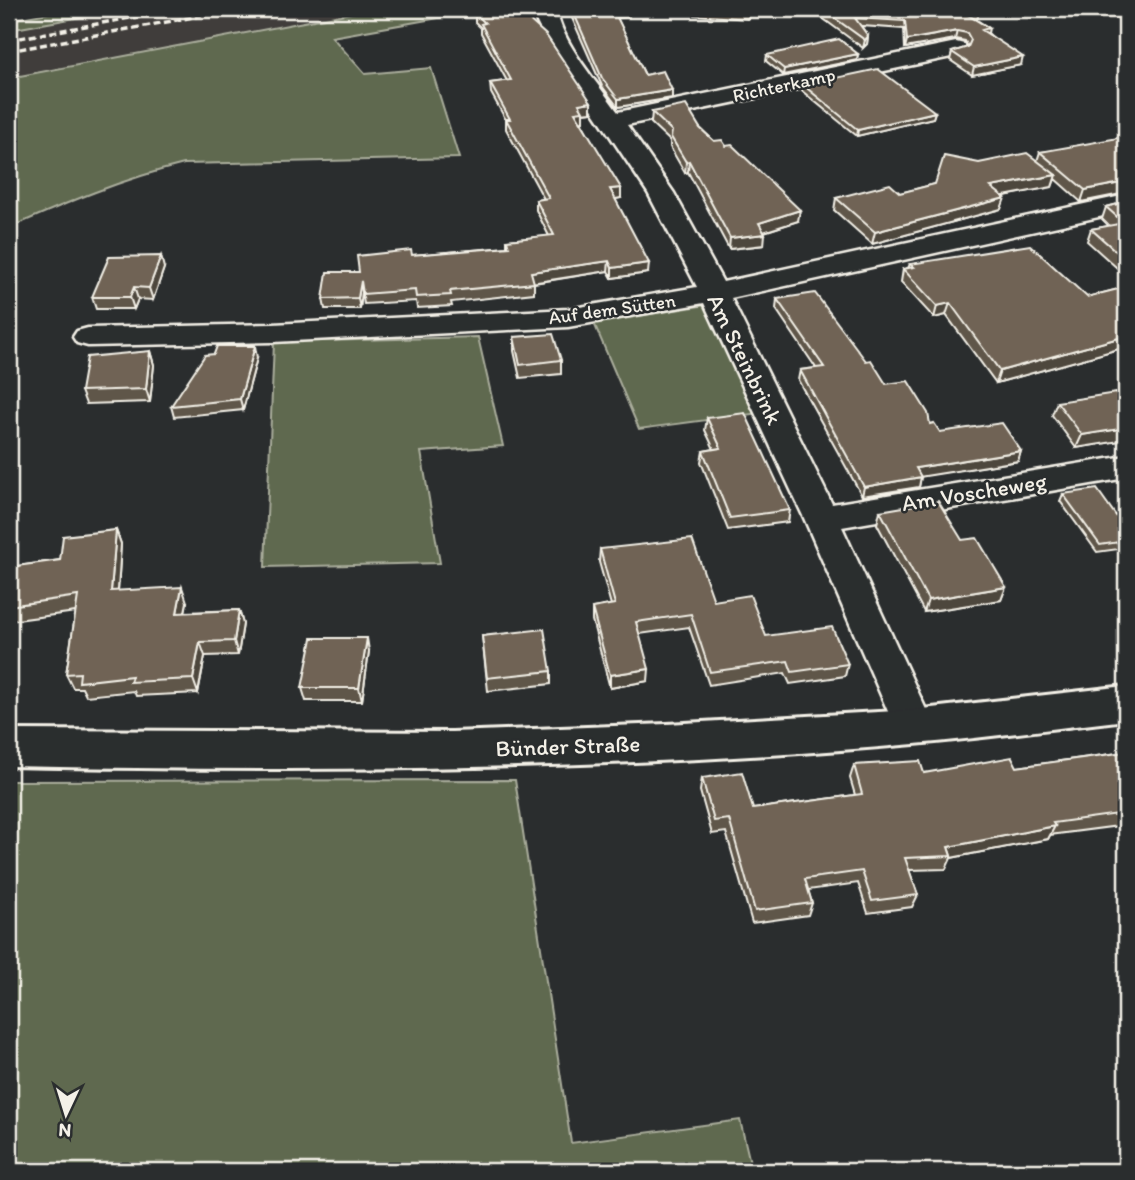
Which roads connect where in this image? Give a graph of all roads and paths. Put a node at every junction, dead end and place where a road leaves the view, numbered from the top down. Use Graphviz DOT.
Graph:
graph roads {
  1 [pos="547,9"];
  2 [pos="956,49"];
  3 [pos="612,121"];
  4 [pos="1126,202"];
  5 [pos="714,293"];
  6 [pos="88,337"];
  7 [pos="1126,467"];
  8 [pos="821,518"];
  9 [pos="1126,703"];
  10 [pos="914,727"];
  11 [pos="9,748"];
  1 -- 3 [label="street, Am Steinbrink"];
  2 -- 3 [label="street, Richterkamp"];
  3 -- 5 [label="street, Am Steinbrink"];
  4 -- 5 [label="street, Auf dem Sütten"];
  5 -- 6 [label="street, Auf dem Sütten"];
  5 -- 8 [label="street, Am Steinbrink"];
  7 -- 8 [label="street, Am Voscheweg"];
  8 -- 10 [label="street, Am Steinbrink"];
  9 -- 10 [label="main road, Bünder Straße"];
  10 -- 11 [label="main road, Bünder Straße"];
}
